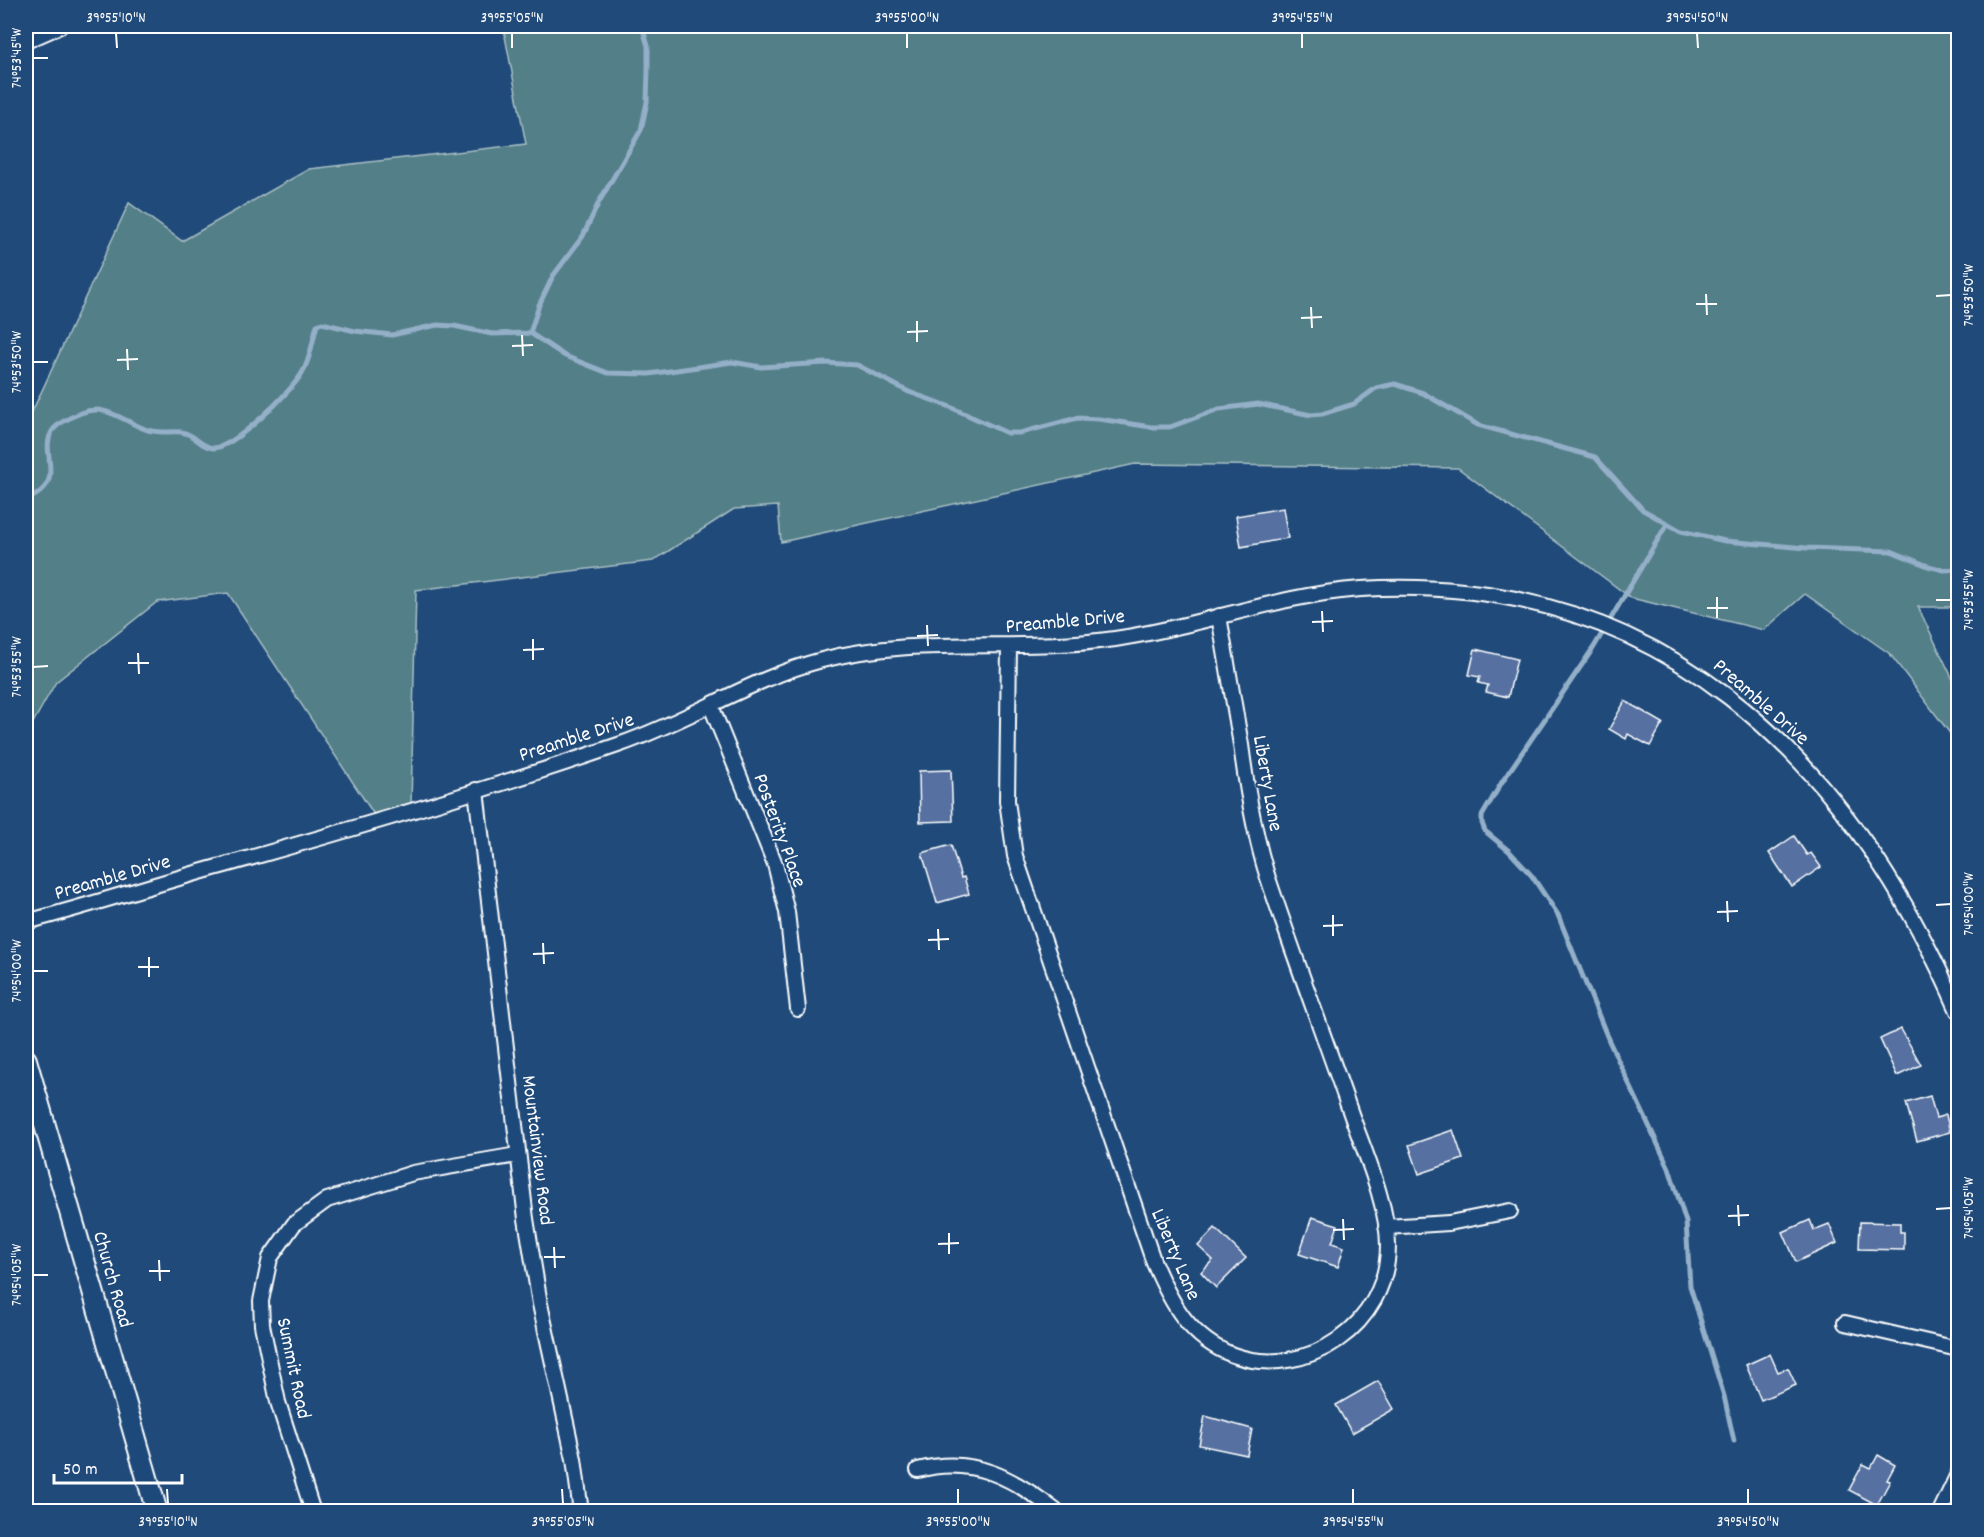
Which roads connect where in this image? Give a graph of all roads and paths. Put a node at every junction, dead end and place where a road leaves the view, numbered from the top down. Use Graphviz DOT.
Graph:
graph roads {
  1 [pos="60,26"];
  2 [pos="26,41"];
  3 [pos="1220,616"];
  4 [pos="1009,647"];
  5 [pos="711,706"];
  6 [pos="476,790"];
  7 [pos="26,922"];
  8 [pos="798,1008"];
  9 [pos="1959,1011"];
  10 [pos="26,1060"];
  11 [pos="517,1155"];
  12 [pos="1510,1211"];
  13 [pos="1386,1227"];
  14 [pos="1845,1323"];
  15 [pos="1959,1349"];
  16 [pos="918,1470"];
  17 [pos="1959,1474"];
  18 [pos="158,1512"];
  19 [pos="313,1512"];
  20 [pos="581,1512"];
  21 [pos="1057,1512"];
  22 [pos="1940,1512"];
  1 -- 2 [label="street"];
  3 -- 4 [label="street, Preamble Drive"];
  3 -- 9 [label="street, Preamble Drive"];
  3 -- 13 [label="street, Liberty Lane"];
  4 -- 5 [label="street, Preamble Drive"];
  4 -- 13 [label="street, Liberty Lane"];
  5 -- 6 [label="street, Preamble Drive"];
  5 -- 8 [label="street, Posterity Place"];
  6 -- 7 [label="street, Preamble Drive"];
  6 -- 11 [label="street, Mountainview Road"];
  10 -- 18 [label="main road, Church Road"];
  11 -- 19 [label="street, Summit Road"];
  11 -- 20 [label="street, Mountainview Road"];
  12 -- 13 [label="street"];
  14 -- 15 [label="street"];
  16 -- 21 [label="street"];
  17 -- 22 [label="street"];
}
